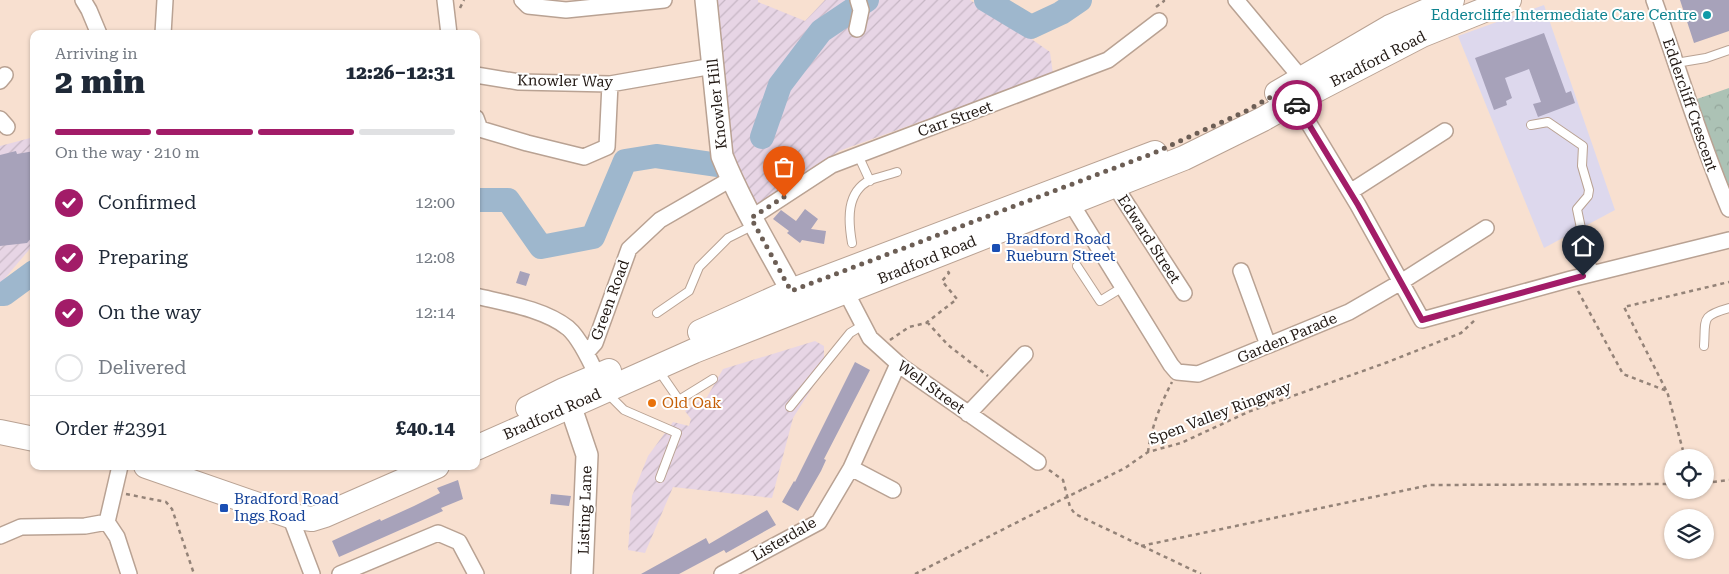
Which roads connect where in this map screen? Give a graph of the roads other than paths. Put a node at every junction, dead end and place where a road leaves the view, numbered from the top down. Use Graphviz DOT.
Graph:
graph roads {
  1 [pos="83,0"];
  2 [pos="165,0"];
  3 [pos="445,0"];
  4 [pos="522,0"];
  5 [pos="664,0"];
  6 [pos="706,0"];
  7 [pos="1236,0"];
  8 [pos="1452,0"];
  9 [pos="1509,0"];
  10 [pos="1654,0"];
  11 [pos="542,4"];
  12 [pos="859,5"];
  13 [pos="1159,21"];
  14 [pos="857,29"];
  15 [pos="97,30"];
  16 [pos="162,30"];
  17 [pos="449,30"];
  18 [pos="1729,50"];
  19 [pos="1676,63"];
  20 [pos="713,66"];
  21 [pos="480,76"];
  22 [pos="610,84"];
  23 [pos="1299,90"];
  24 [pos="1530,125"];
  25 [pos="480,129"];
  26 [pos="1445,131"];
  27 [pos="858,155"];
  28 [pos="897,172"];
  29 [pos="731,179"];
  30 [pos="870,181"];
  31 [pos="1114,186"];
  32 [pos="1350,192"];
  33 [pos="1071,203"];
  34 [pos="1729,209"];
  35 [pos="753,221"];
  36 [pos="1486,228"];
  37 [pos="1729,240"];
  38 [pos="852,243"];
  39 [pos="1077,266"];
  40 [pos="1241,272"];
  41 [pos="1594,273"];
  42 [pos="1401,282"];
  43 [pos="1123,287"];
  44 [pos="846,292"];
  45 [pos="1184,293"];
  46 [pos="480,297"];
  47 [pos="796,300"];
  48 [pos="1729,308"];
  49 [pos="657,313"];
  50 [pos="863,325"];
  51 [pos="1268,345"];
  52 [pos="1704,346"];
  53 [pos="586,353"];
  54 [pos="1026,354"];
  55 [pos="898,364"];
  56 [pos="656,367"];
  57 [pos="713,379"];
  58 [pos="601,383"];
  59 [pos="568,398"];
  60 [pos="790,407"];
  61 [pos="968,414"];
  62 [pos="480,430"];
  63 [pos="0,432"];
  64 [pos="30,438"];
  65 [pos="480,446"];
  66 [pos="1038,462"];
  67 [pos="851,468"];
  68 [pos="119,470"];
  69 [pos="158,470"];
  70 [pos="400,470"];
  71 [pos="428,470"];
  72 [pos="660,478"];
  73 [pos="893,490"];
  74 [pos="336,510"];
  75 [pos="290,516"];
  76 [pos="107,522"];
  77 [pos="0,536"];
  78 [pos="129,574"];
  79 [pos="312,574"];
  80 [pos="340,574"];
  81 [pos="476,574"];
  82 [pos="582,574"];
  83 [pos="722,574"];
  1 -- 15 [label="street"];
  2 -- 16 [label="street"];
  3 -- 17 [label="street"];
  4 -- 11 [label="street"];
  5 -- 11 [label="street"];
  6 -- 20 [label="street, Knowler Hill"];
  7 -- 23 [label="street"];
  8 -- 23 [label="main road, Bradford Road"];
  9 -- 23 [label="main road, Bradford Road"];
  10 -- 19 [label="street, Eddercliff Crescent"];
  12 -- 14 [label="street"];
  13 -- 27 [label="street, Carr Street"];
  18 -- 19 [label="lane"];
  19 -- 34 [label="street, Eddercliff Crescent"];
  20 -- 22 [label="street, Knowler Way"];
  20 -- 29 [label="street, Knowler Hill"];
  21 -- 22 [label="street, Knowler Way"];
  22 -- 25 [label="street"];
  23 -- 31 [label="main road, Bradford Road"];
  23 -- 32 [label="street"];
  23 -- 47 [label="main road, Bradford Road"];
  24 -- 41 [label="lane"];
  26 -- 32 [label="street"];
  27 -- 30 [label="lane"];
  27 -- 35 [label="street, Carr Street"];
  28 -- 30 [label="lane"];
  29 -- 35 [label="street, Knowler Hill"];
  29 -- 53 [label="street, Green Road"];
  30 -- 38 [label="lane"];
  31 -- 33 [label="main road, Bradford Road"];
  31 -- 45 [label="street, Edward Street"];
  32 -- 42 [label="street"];
  33 -- 43 [label="street"];
  33 -- 44 [label="main road, Bradford Road"];
  35 -- 47 [label="street, Knowler Hill"];
  35 -- 49 [label="lane"];
  36 -- 42 [label="street, Garden Parade"];
  37 -- 41 [label="street"];
  39 -- 43 [label="lane"];
  40 -- 51 [label="street"];
  41 -- 42 [label="street"];
  42 -- 51 [label="street, Garden Parade"];
  43 -- 51 [label="street, Garden Parade"];
  44 -- 47 [label="main road, Bradford Road"];
  44 -- 50 [label="street, Well Street"];
  46 -- 53 [label="street"];
  47 -- 56 [label="main road, Bradford Road"];
  47 -- 58 [label="main road, Bradford Road"];
  48 -- 52 [label="lane"];
  50 -- 55 [label="street, Well Street"];
  50 -- 60 [label="lane"];
  53 -- 58 [label="street"];
  54 -- 61 [label="street"];
  55 -- 61 [label="street, Well Street"];
  55 -- 67 [label="street, Listerdale"];
  56 -- 57 [label="lane"];
  56 -- 58 [label="main road, Bradford Road"];
  58 -- 59 [label="main road, Bradford Road"];
  58 -- 72 [label="lane"];
  59 -- 62 [label="main road, Bradford Road"];
  59 -- 65 [label="main road, Bradford Road"];
  59 -- 82 [label="street, Listing Lane"];
  61 -- 66 [label="street, Well Street"];
  63 -- 64 [label="main road"];
  67 -- 73 [label="street"];
  67 -- 83 [label="street, Listerdale"];
  68 -- 76 [label="street"];
  69 -- 75 [label="main road"];
  70 -- 74 [label="main road"];
  71 -- 74 [label="main road"];
  74 -- 75 [label="main road"];
  75 -- 79 [label="street"];
  76 -- 77 [label="street"];
  76 -- 78 [label="street"];
  80 -- 81 [label="street"];
}
